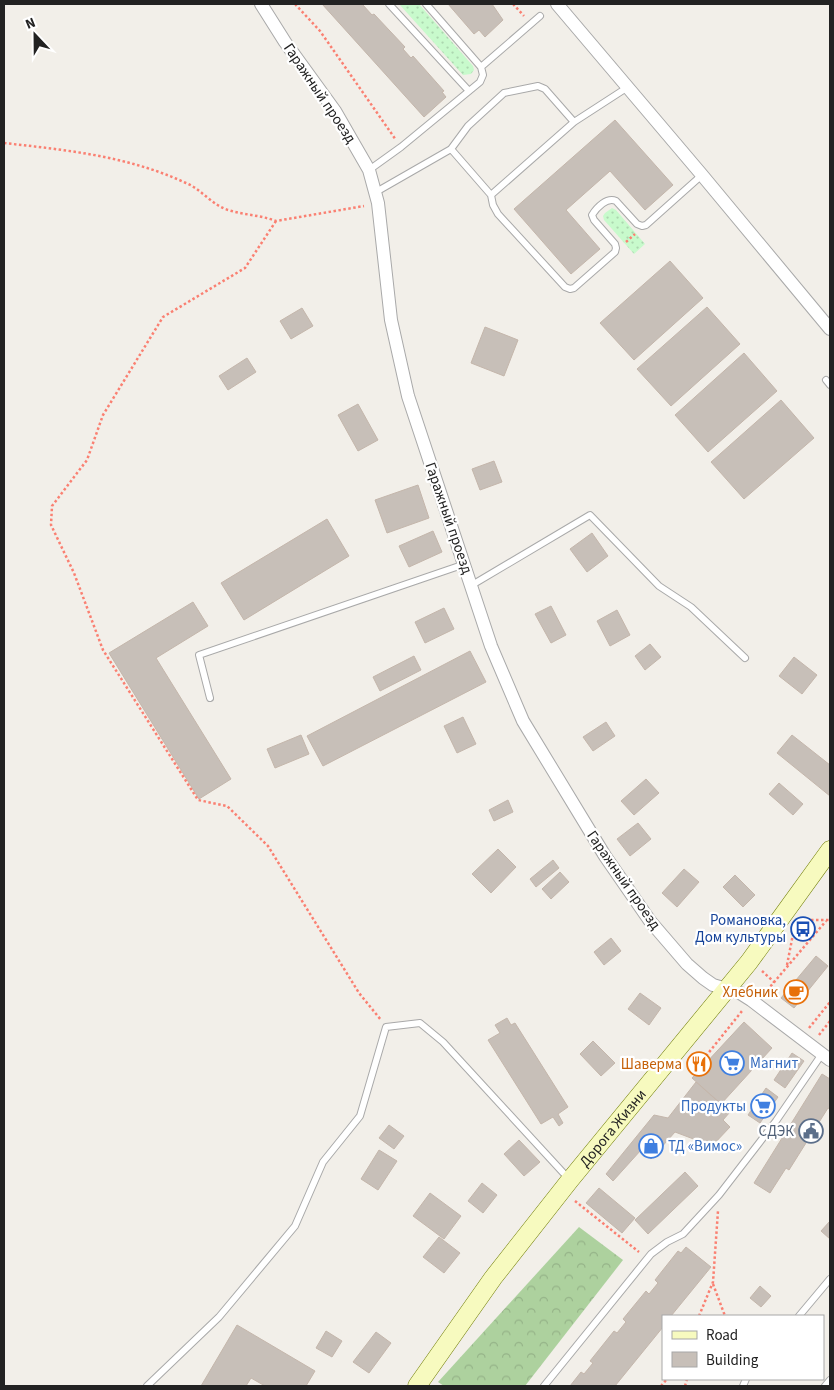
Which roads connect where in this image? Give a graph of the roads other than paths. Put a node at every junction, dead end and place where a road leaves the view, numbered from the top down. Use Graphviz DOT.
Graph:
graph roads {
  1 [pos="261,4"];
  2 [pos="389,4"];
  3 [pos="426,4"];
  4 [pos="557,4"];
  5 [pos="540,16"];
  6 [pos="481,67"];
  7 [pos="628,87"];
  8 [pos="469,91"];
  9 [pos="574,122"];
  10 [pos="451,148"];
  11 [pos="369,170"];
  12 [pos="702,175"];
  13 [pos="492,195"];
  14 [pos="377,198"];
  15 [pos="830,329"];
  16 [pos="465,564"];
  17 [pos="472,585"];
  18 [pos="745,658"];
  19 [pos="210,698"];
  20 [pos="830,850"];
  21 [pos="726,990"];
  22 [pos="826,1057"];
  23 [pos="566,1185"];
  24 [pos="830,1280"];
  25 [pos="800,1315"];
  26 [pos="830,1380"];
  27 [pos="147,1386"];
  28 [pos="417,1386"];
  29 [pos="544,1386"];
  30 [pos="826,1386"];
  1 -- 11 [label="street, Гаражный проезд"];
  2 -- 8 [label="lane"];
  3 -- 6 [label="lane"];
  4 -- 7 [label="street"];
  5 -- 6 [label="lane"];
  6 -- 8 [label="lane"];
  7 -- 9 [label="lane"];
  7 -- 12 [label="street"];
  8 -- 11 [label="lane"];
  9 -- 10 [label="lane"];
  9 -- 13 [label="lane"];
  10 -- 13 [label="lane"];
  10 -- 14 [label="lane"];
  11 -- 14 [label="street, Гаражный проезд"];
  12 -- 13 [label="lane"];
  12 -- 15 [label="street"];
  14 -- 16 [label="street, Гаражный проезд"];
  16 -- 17 [label="street, Гаражный проезд"];
  16 -- 19 [label="lane"];
  17 -- 18 [label="lane"];
  17 -- 21 [label="street, Гаражный проезд"];
  20 -- 21 [label="main road, Дорога Жизни"];
  21 -- 22 [label="street, Гаражный проезд"];
  21 -- 23 [label="main road, Дорога Жизни"];
  22 -- 29 [label="lane"];
  23 -- 27 [label="lane"];
  23 -- 28 [label="main road, Дорога Жизни"];
  24 -- 25 [label="lane"];
  26 -- 30 [label="lane"];
}
